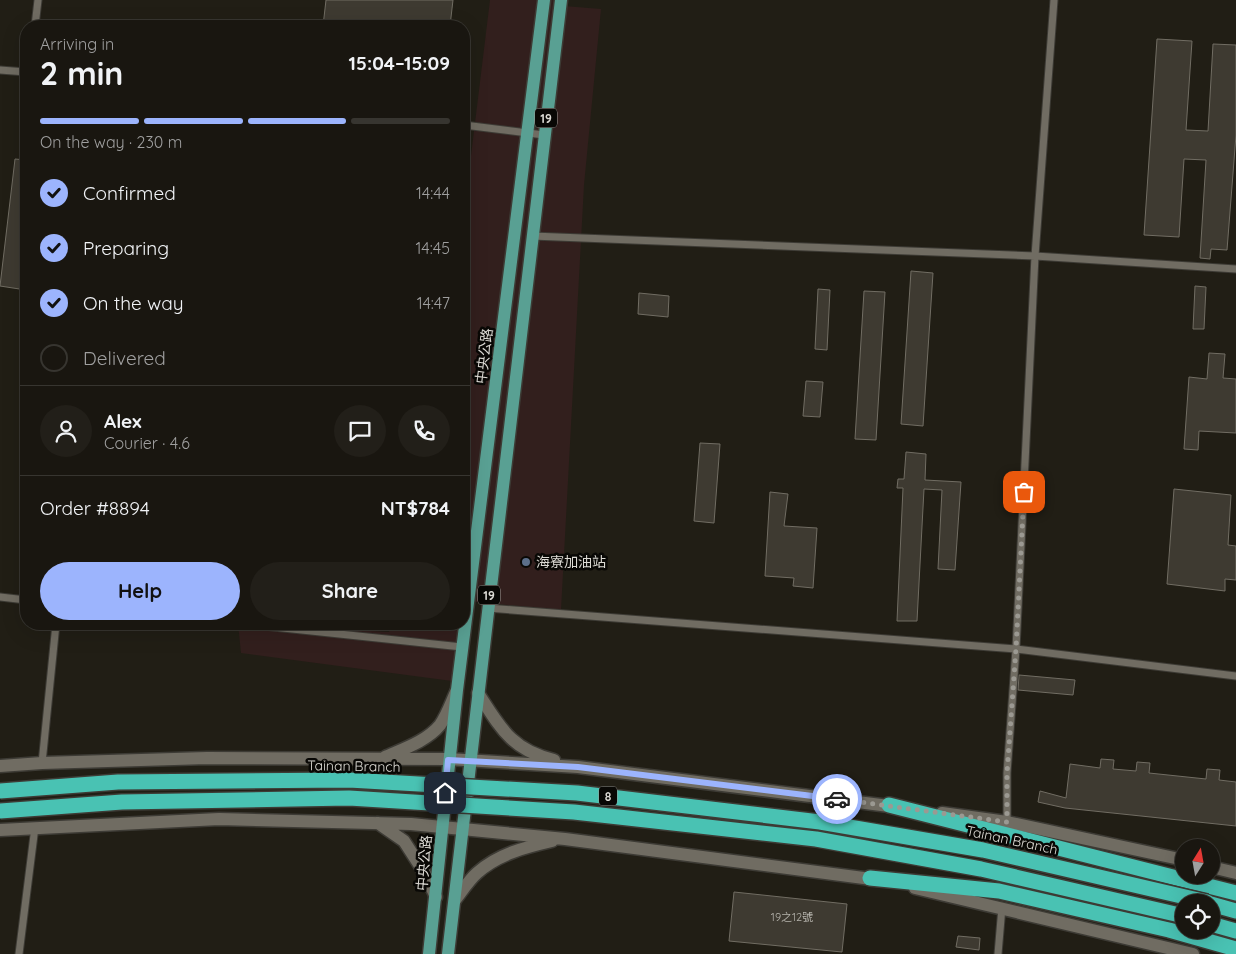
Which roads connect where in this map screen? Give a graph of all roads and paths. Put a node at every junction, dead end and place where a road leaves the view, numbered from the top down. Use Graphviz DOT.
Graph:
graph roads {
  1 [pos="38,0"];
  2 [pos="544,0"];
  3 [pos="561,0"];
  4 [pos="1054,0"];
  5 [pos="36,20"];
  6 [pos="0,70"];
  7 [pos="20,72"];
  8 [pos="470,126"];
  9 [pos="527,133"];
  10 [pos="544,135"];
  11 [pos="532,236"];
  12 [pos="1035,256"];
  13 [pos="1236,269"];
  14 [pos="470,584"];
  15 [pos="0,597"];
  16 [pos="20,599"];
  17 [pos="487,608"];
  18 [pos="55,630"];
  19 [pos="302,630"];
  20 [pos="464,630"];
  21 [pos="462,647"];
  22 [pos="1016,649"];
  23 [pos="1236,676"];
  24 [pos="457,690"];
  25 [pos="478,693"];
  26 [pos="377,760"];
  27 [pos="448,760"];
  28 [pos="472,761"];
  29 [pos="42,763"];
  30 [pos="0,766"];
  31 [pos="578,767"];
  32 [pos="0,791"];
  33 [pos="888,805"];
  34 [pos="0,811"];
  35 [pos="1007,822"];
  36 [pos="378,823"];
  37 [pos="35,827"];
  38 [pos="442,827"];
  39 [pos="0,830"];
  40 [pos="464,830"];
  41 [pos="565,839"];
  42 [pos="1175,858"];
  43 [pos="1220,869"];
  44 [pos="1236,873"];
  45 [pos="870,878"];
  46 [pos="1236,893"];
  47 [pos="1175,895"];
  48 [pos="436,897"];
  49 [pos="455,900"];
  50 [pos="1002,907"];
  51 [pos="1220,907"];
  52 [pos="1236,911"];
  53 [pos="1175,914"];
  54 [pos="1220,927"];
  55 [pos="1236,931"];
  56 [pos="1236,949"];
  57 [pos="19,954"];
  58 [pos="429,954"];
  59 [pos="448,954"];
  60 [pos="998,954"];
  61 [pos="1192,954"];
  1 -- 5 [label="lane"];
  2 -- 9 [label="main road, 中央公路 / 19"];
  3 -- 10 [label="main road, 19"];
  4 -- 12 [label="lane"];
  6 -- 7 [label="lane"];
  8 -- 9 [label="lane"];
  9 -- 10 [label="lane"];
  9 -- 14 [label="main road, 中央公路 / 19"];
  10 -- 11 [label="main road, 19"];
  11 -- 12 [label="lane"];
  11 -- 17 [label="main road, 19"];
  12 -- 13 [label="lane"];
  12 -- 22 [label="lane"];
  15 -- 16 [label="lane"];
  17 -- 22 [label="lane"];
  17 -- 25 [label="main road, 19"];
  18 -- 29 [label="lane"];
  19 -- 21 [label="lane"];
  20 -- 21 [label="main road, 中央公路 / 19"];
  21 -- 24 [label="main road, 中央公路 / 19"];
  22 -- 23 [label="lane"];
  22 -- 35 [label="lane"];
  24 -- 26 [label="street"];
  24 -- 27 [label="main road, 中央公路 / 19"];
  25 -- 28 [label="main road, 19"];
  25 -- 31 [label="street"];
  26 -- 27 [label="street"];
  26 -- 29 [label="street"];
  27 -- 28 [label="street"];
  27 -- 38 [label="main road, 中央公路 / 19"];
  28 -- 31 [label="street"];
  28 -- 40 [label="main road, 19"];
  29 -- 30 [label="street"];
  31 -- 33 [label="street"];
  32 -- 47 [label="highway, Tainan Branch / 8, bridge"];
  33 -- 35 [label="street"];
  33 -- 46 [label="highway"];
  34 -- 53 [label="highway, 8, bridge"];
  35 -- 42 [label="street"];
  36 -- 37 [label="street"];
  36 -- 38 [label="street"];
  36 -- 48 [label="street"];
  37 -- 39 [label="street"];
  37 -- 57 [label="lane"];
  38 -- 40 [label="street"];
  38 -- 48 [label="main road, 中央公路 / 19"];
  40 -- 41 [label="street"];
  40 -- 49 [label="main road, 19"];
  41 -- 45 [label="street"];
  41 -- 49 [label="street"];
  43 -- 44 [label="street"];
  45 -- 50 [label="street"];
  45 -- 56 [label="highway"];
  48 -- 58 [label="main road, 中央公路 / 19"];
  49 -- 59 [label="main road, 19"];
  50 -- 60 [label="lane"];
  50 -- 61 [label="street"];
  51 -- 52 [label="highway"];
  54 -- 55 [label="highway"];
}
